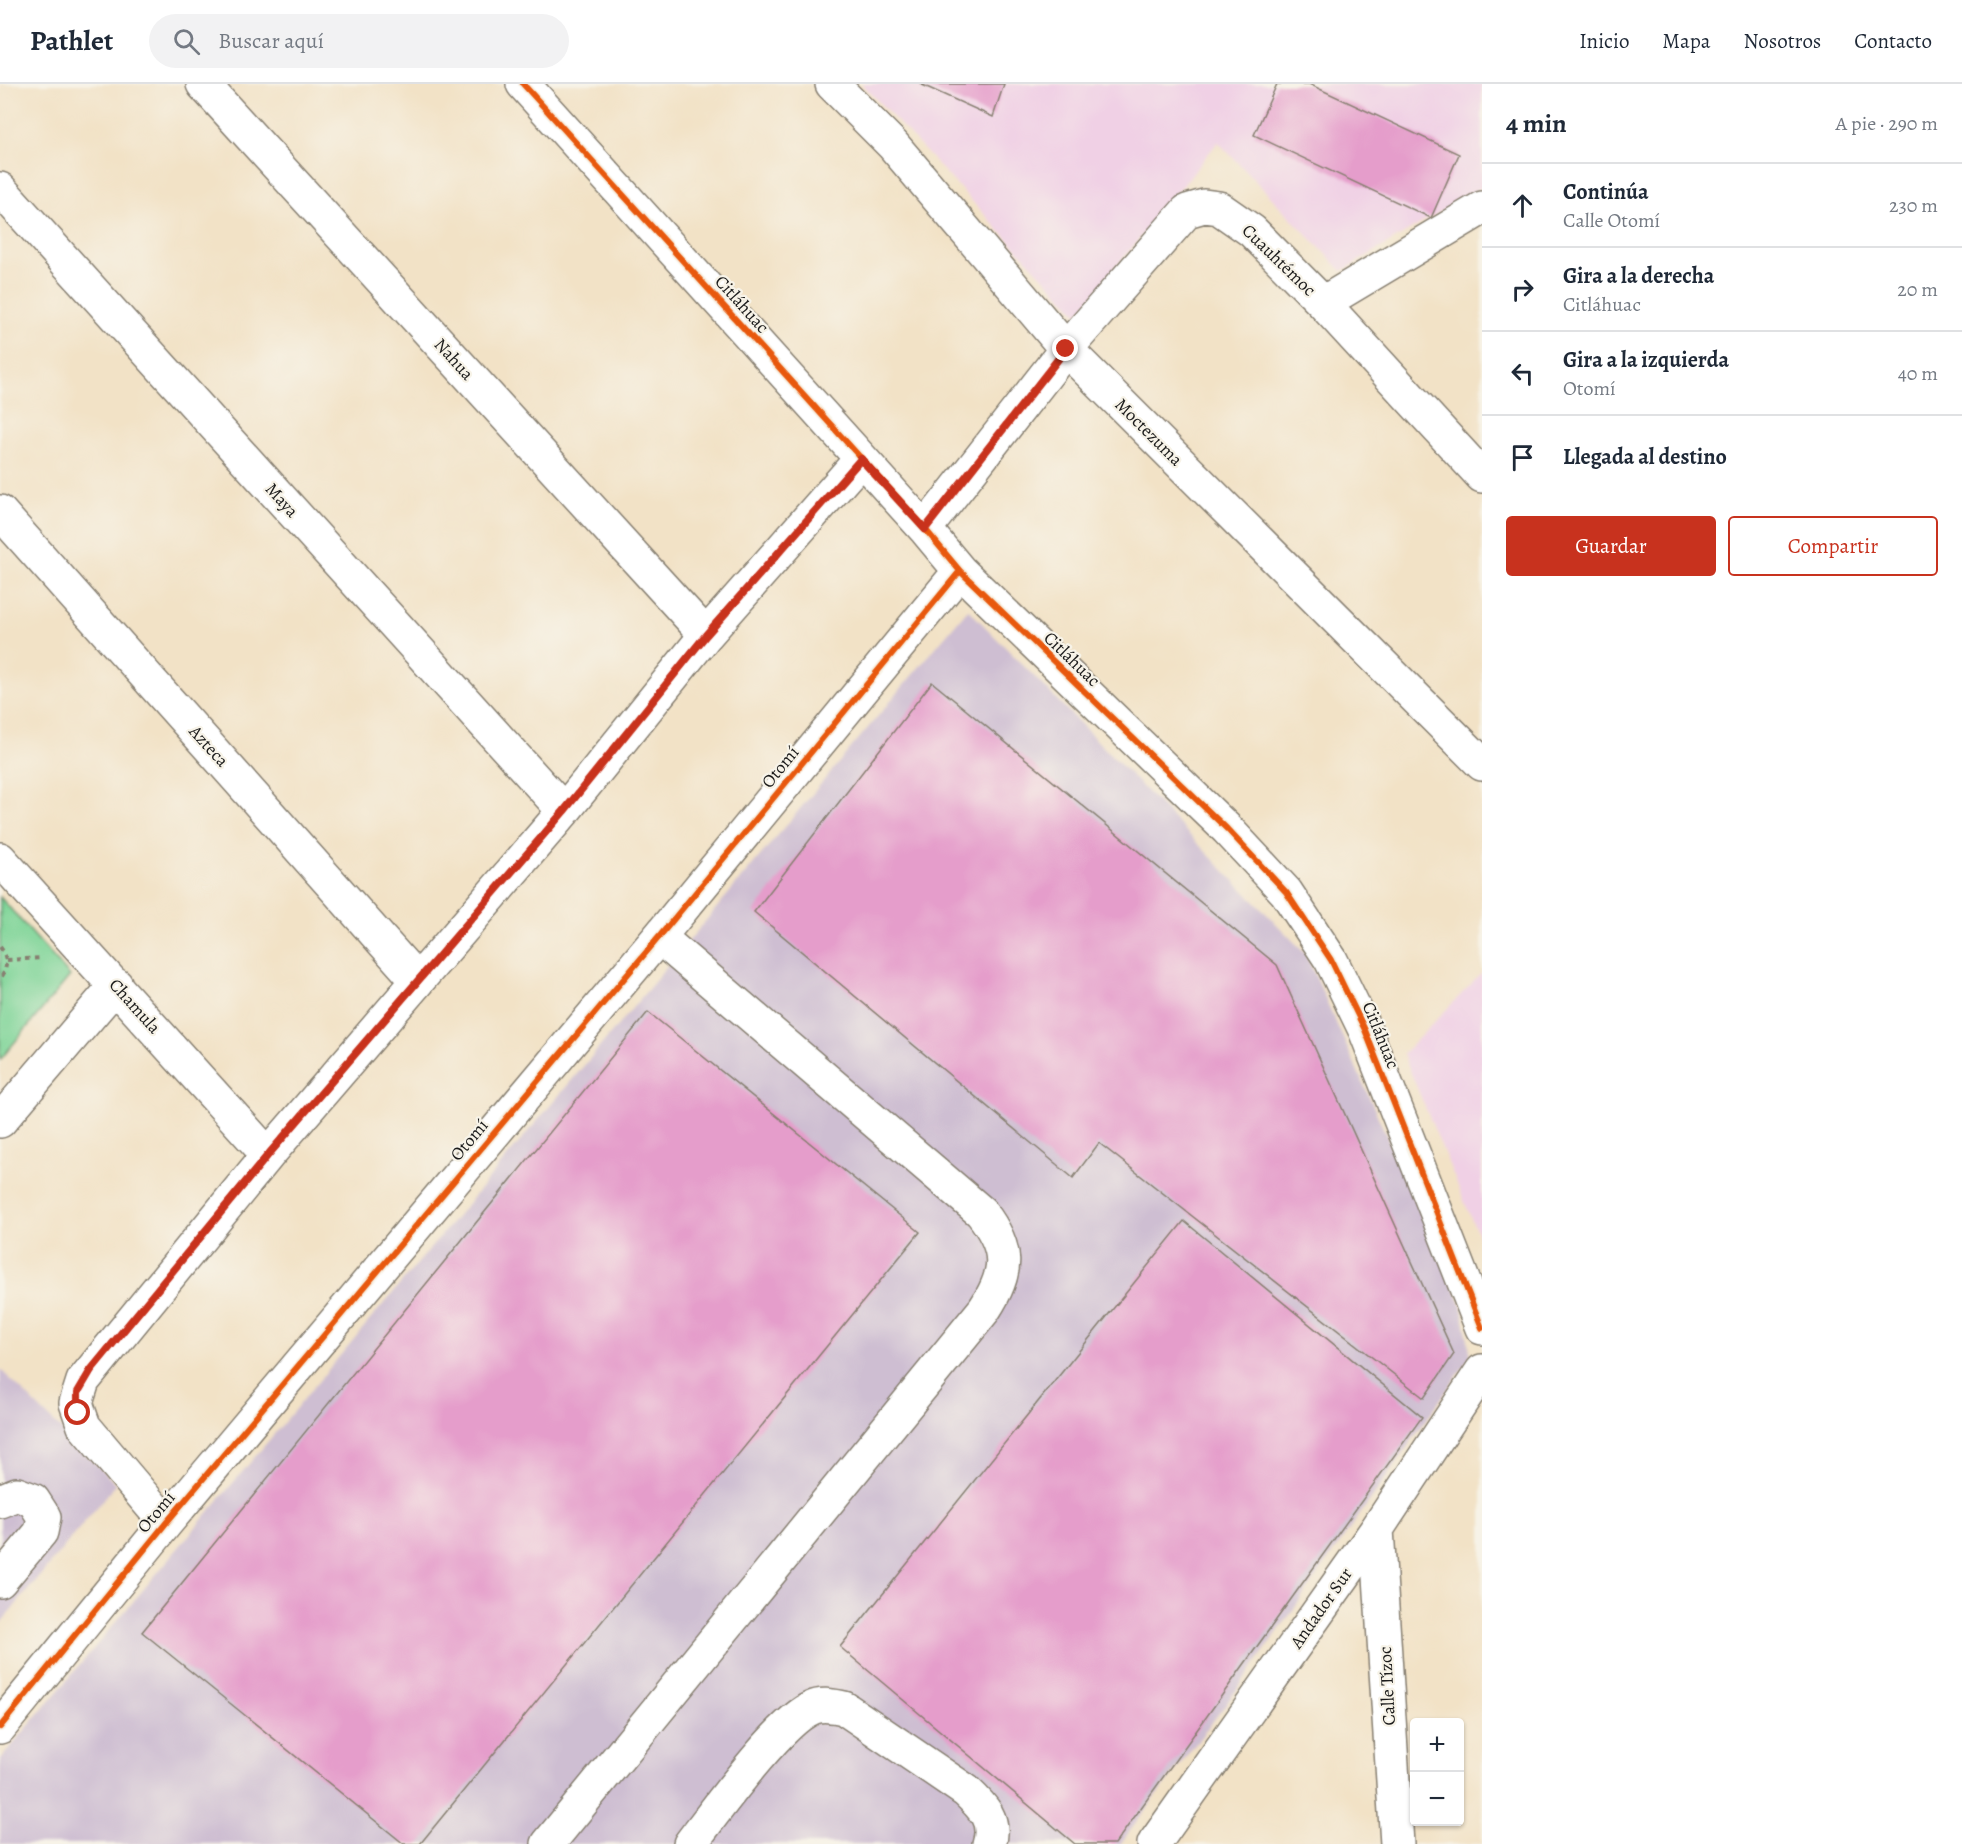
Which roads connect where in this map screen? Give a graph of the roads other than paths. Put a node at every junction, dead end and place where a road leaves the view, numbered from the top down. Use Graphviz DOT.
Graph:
graph roads {
  1 [pos="203,84"];
  2 [pos="523,84"];
  3 [pos="832,84"];
  4 [pos="0,189"];
  5 [pos="1482,208"];
  6 [pos="1323,303"];
  7 [pos="1066,349"];
  8 [pos="861,459"];
  9 [pos="1482,476"];
  10 [pos="0,512"];
  11 [pos="925,529"];
  12 [pos="960,571"];
  13 [pos="706,635"];
  14 [pos="1482,764"];
  15 [pos="564,811"];
  16 [pos="0,859"];
  17 [pos="659,937"];
  18 [pos="417,980"];
  19 [pos="116,985"];
  20 [pos="0,1121"];
  21 [pos="268,1155"];
  22 [pos="1482,1328"];
  23 [pos="1482,1371"];
  24 [pos="0,1500"];
  25 [pos="166,1523"];
  26 [pos="1377,1529"];
  27 [pos="0,1581"];
  28 [pos="0,1727"];
  29 [pos="1155,1843"];
  30 [pos="548,1844"];
  31 [pos="690,1844"];
  32 [pos="989,1844"];
  33 [pos="1397,1844"];
  1 -- 13 [label="street, Nahua"];
  2 -- 8 [label="street, Citláhuac"];
  3 -- 7 [label="street, Moctezuma"];
  4 -- 15 [label="street, Maya"];
  5 -- 6 [label="street"];
  6 -- 7 [label="street, Cuauhtémoc"];
  6 -- 9 [label="street, Cuauhtémoc"];
  7 -- 11 [label="street"];
  7 -- 14 [label="street, Moctezuma"];
  8 -- 11 [label="street, Citláhuac"];
  8 -- 13 [label="street"];
  10 -- 18 [label="street, Azteca"];
  11 -- 12 [label="street, Citláhuac"];
  12 -- 17 [label="street, Otomí"];
  12 -- 22 [label="street, Citláhuac"];
  13 -- 15 [label="street"];
  15 -- 18 [label="street"];
  16 -- 19 [label="street, Chamula"];
  17 -- 25 [label="street, Otomí"];
  17 -- 30 [label="street"];
  18 -- 21 [label="street"];
  19 -- 20 [label="street"];
  19 -- 21 [label="street, Chamula"];
  21 -- 25 [label="street"];
  23 -- 26 [label="street, Andador Sur"];
  24 -- 27 [label="street"];
  25 -- 28 [label="street, Otomí"];
  26 -- 29 [label="street, Andador Sur"];
  26 -- 33 [label="street, Calle Tízoc"];
  31 -- 32 [label="street"];
}
